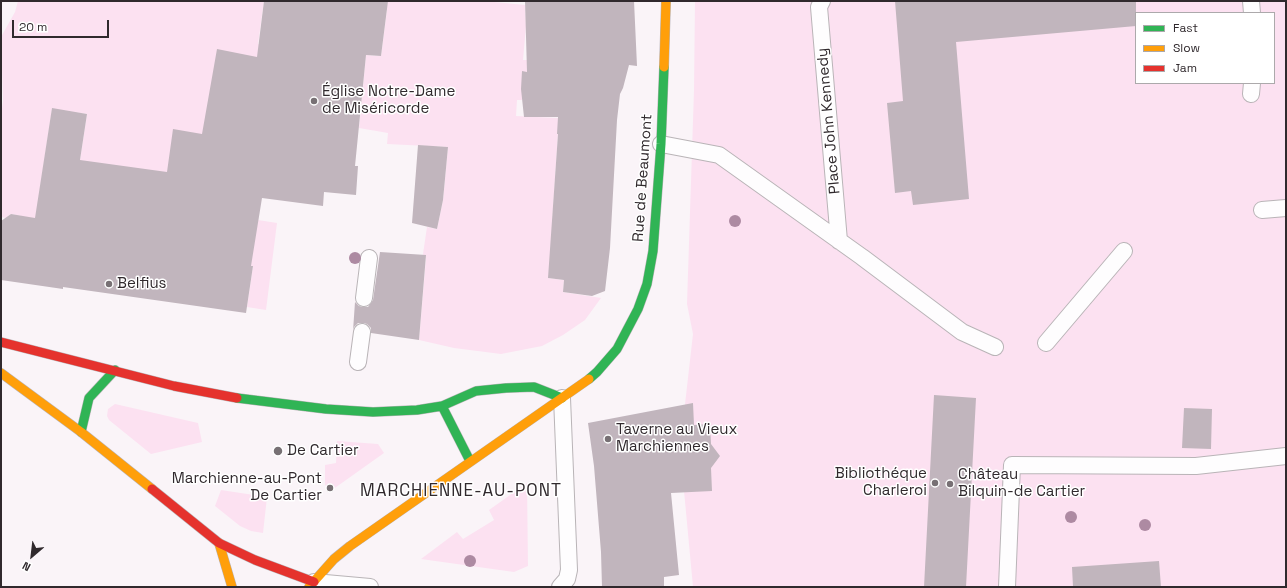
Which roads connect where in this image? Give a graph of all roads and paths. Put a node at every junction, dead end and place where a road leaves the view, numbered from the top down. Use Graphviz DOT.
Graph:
graph roads {
  1 [pos="666,1"];
  2 [pos="822,1"];
  3 [pos="1251,1"];
  4 [pos="1252,12"];
  5 [pos="660,144"];
  6 [pos="1286,208"];
  7 [pos="1262,210"];
  8 [pos="839,241"];
  9 [pos="1124,251"];
  10 [pos="369,258"];
  11 [pos="364,298"];
  12 [pos="362,332"];
  13 [pos="1,342"];
  14 [pos="1046,343"];
  15 [pos="995,347"];
  16 [pos="358,362"];
  17 [pos="115,370"];
  18 [pos="1,373"];
  19 [pos="562,398"];
  20 [pos="442,406"];
  21 [pos="81,432"];
  22 [pos="1286,456"];
  23 [pos="470,461"];
  24 [pos="219,543"];
  25 [pos="312,584"];
  26 [pos="232,587"];
  27 [pos="370,587"];
  28 [pos="560,587"];
  29 [pos="1007,587"];
  1 -- 5 [label="main road, Rue de Beaumont"];
  2 -- 8 [label="lane, Place John Kennedy"];
  3 -- 4 [label="lane"];
  5 -- 8 [label="lane"];
  5 -- 19 [label="main road, Rue de Beaumont"];
  6 -- 7 [label="lane"];
  8 -- 15 [label="lane"];
  9 -- 14 [label="lane"];
  10 -- 11 [label="lane"];
  12 -- 16 [label="lane"];
  13 -- 17 [label="main road"];
  17 -- 20 [label="main road"];
  17 -- 21 [label="main road"];
  18 -- 21 [label="main road"];
  19 -- 20 [label="main road"];
  19 -- 23 [label="main road, Rue de Beaumont"];
  19 -- 28 [label="lane"];
  20 -- 23 [label="main road"];
  21 -- 24 [label="main road"];
  22 -- 29 [label="lane"];
  23 -- 25 [label="main road, Rue de Beaumont"];
  24 -- 25 [label="main road"];
  24 -- 26 [label="main road"];
  25 -- 27 [label="lane"];
}
